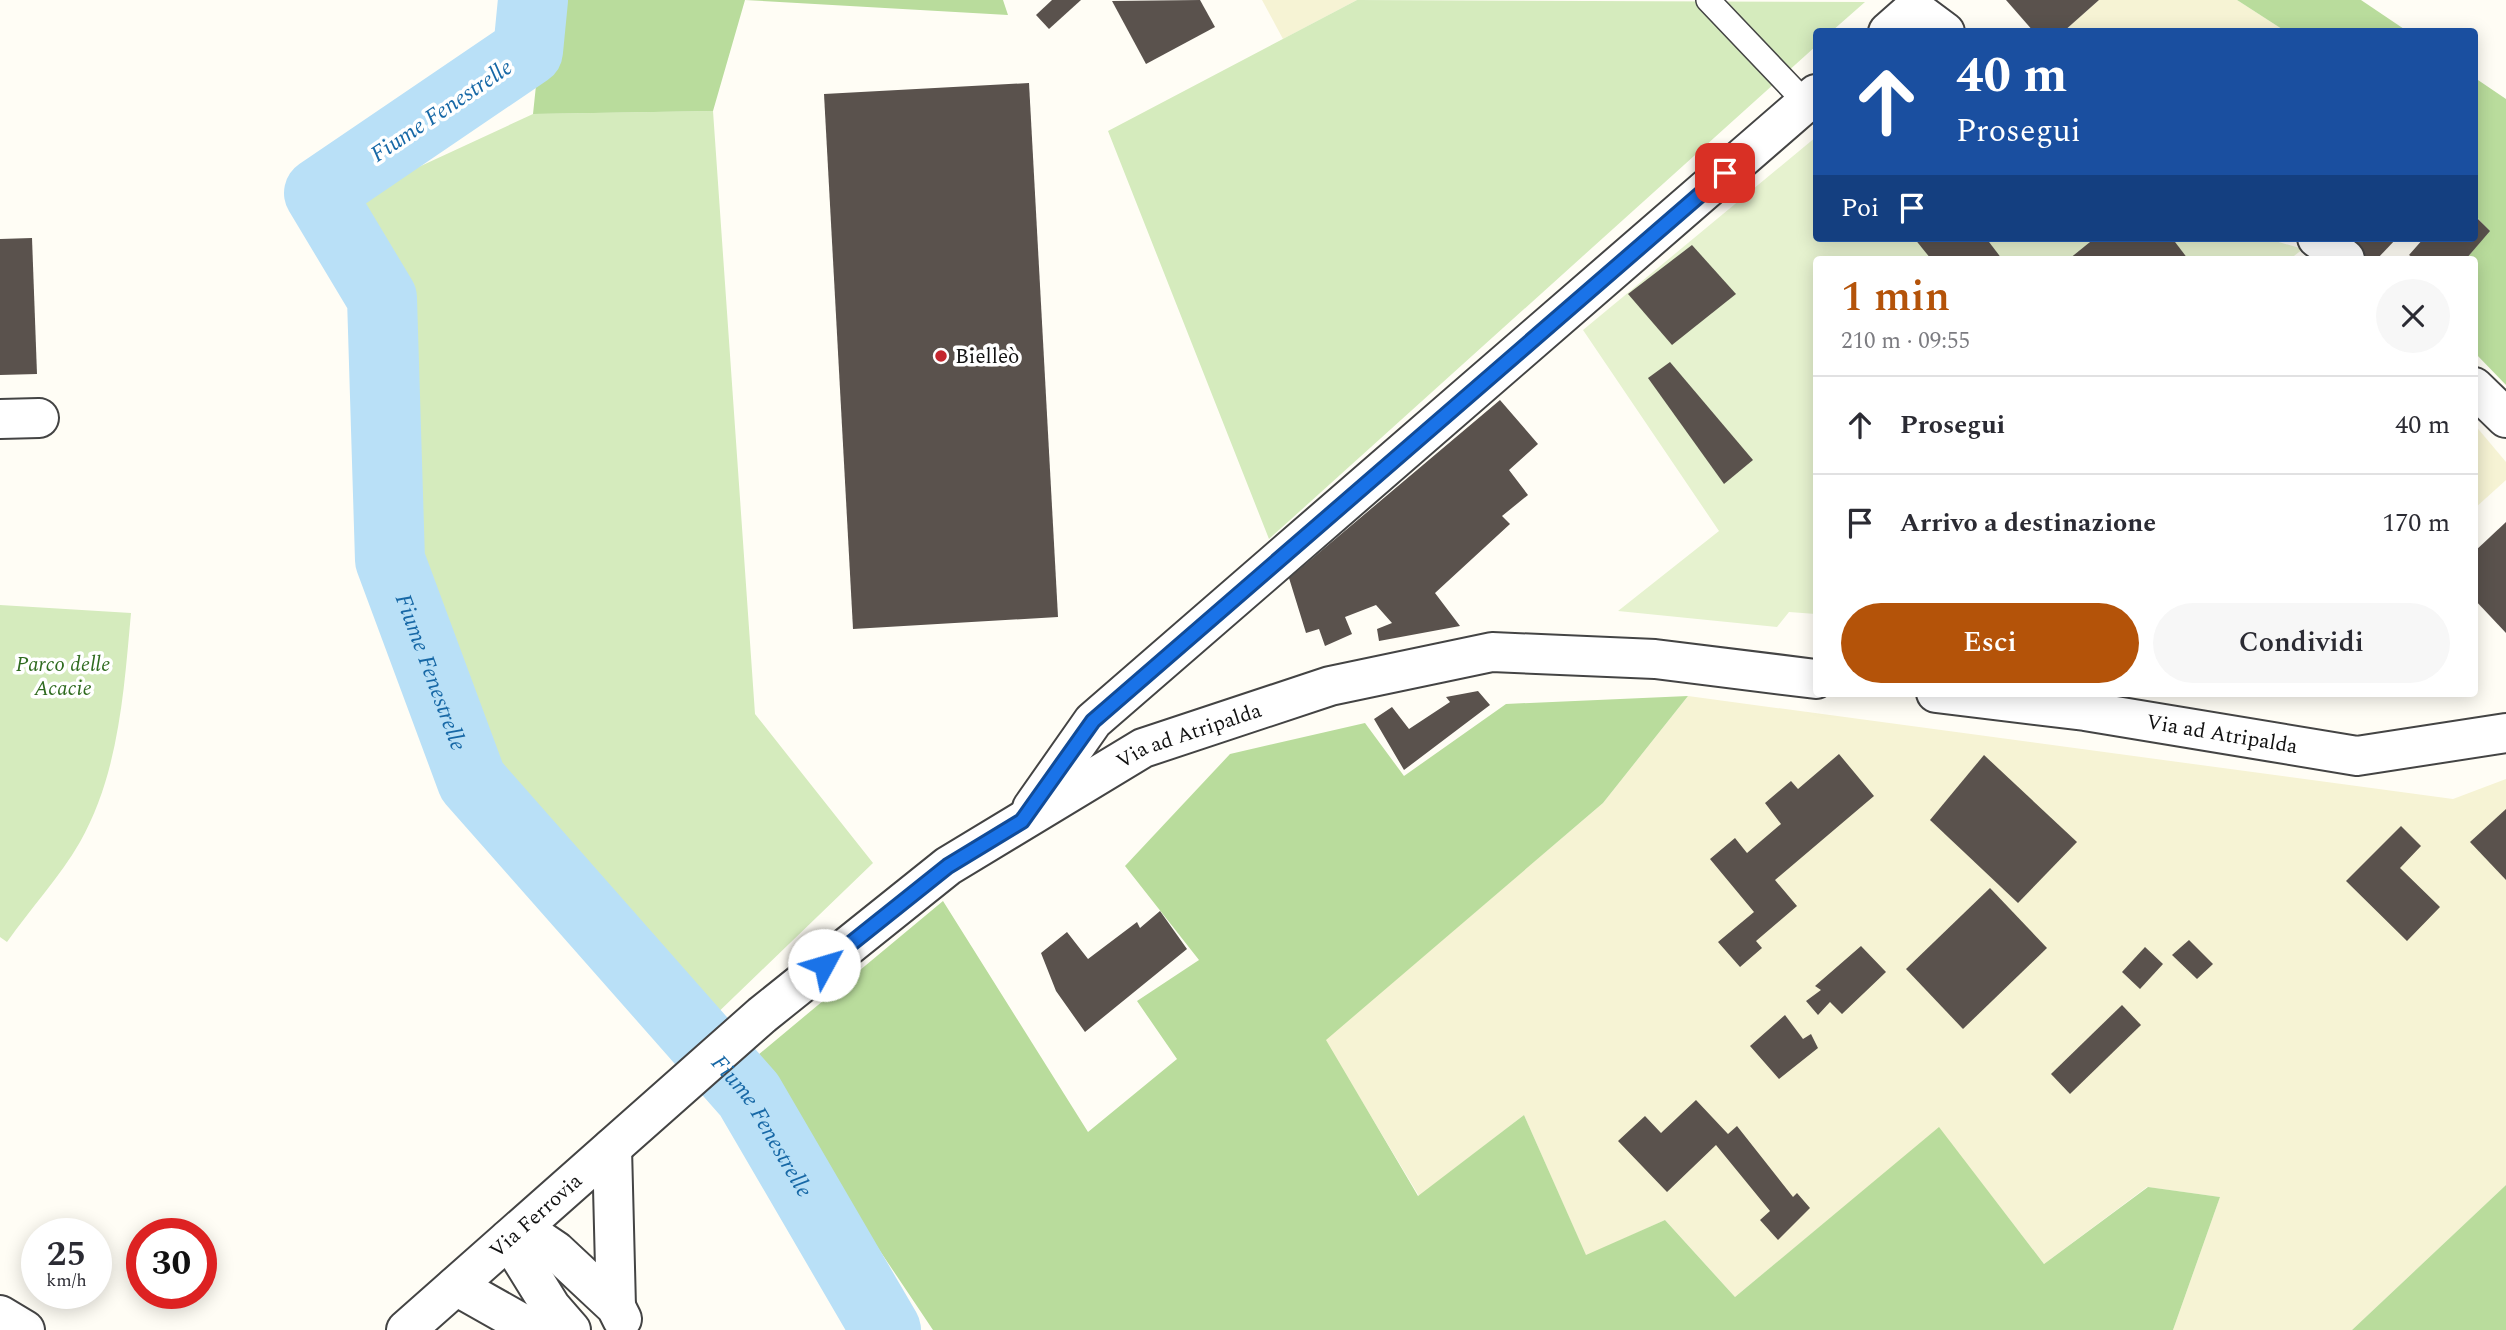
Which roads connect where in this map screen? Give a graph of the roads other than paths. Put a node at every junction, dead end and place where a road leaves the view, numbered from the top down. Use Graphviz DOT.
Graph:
graph roads {
  1 [pos="1708,0"];
  2 [pos="1893,28"];
  3 [pos="1940,28"];
  4 [pos="1811,98"];
  5 [pos="2322,242"];
  6 [pos="2341,256"];
  7 [pos="2478,391"];
  8 [pos="39,418"];
  9 [pos="2506,418"];
  10 [pos="0,419"];
  11 [pos="1813,678"];
  12 [pos="1969,697"];
  13 [pos="2506,733"];
  14 [pos="1022,821"];
  15 [pos="666,1100"];
  16 [pos="612,1148"];
  17 [pos="515,1234"];
  18 [pos="456,1286"];
  19 [pos="0,1315"];
  20 [pos="622,1319"];
  21 [pos="25,1330"];
  22 [pos="406,1330"];
  23 [pos="534,1330"];
  24 [pos="571,1330"];
  1 -- 4 [label="lane"];
  2 -- 3 [label="street"];
  4 -- 14 [label="street"];
  5 -- 6 [label="street"];
  7 -- 9 [label="street"];
  8 -- 10 [label="street"];
  11 -- 14 [label="street, Via ad Atripalda"];
  12 -- 13 [label="street, Via ad Atripalda"];
  14 -- 15 [label="street, Via ad Atripalda"];
  15 -- 16 [label="street, Via Ferrovia"];
  16 -- 17 [label="street, Via Ferrovia"];
  16 -- 20 [label="street"];
  17 -- 18 [label="street, Via Ferrovia"];
  17 -- 20 [label="street"];
  17 -- 24 [label="street"];
  18 -- 22 [label="street, Via Ferrovia"];
  18 -- 23 [label="street"];
  19 -- 21 [label="street"];
}
